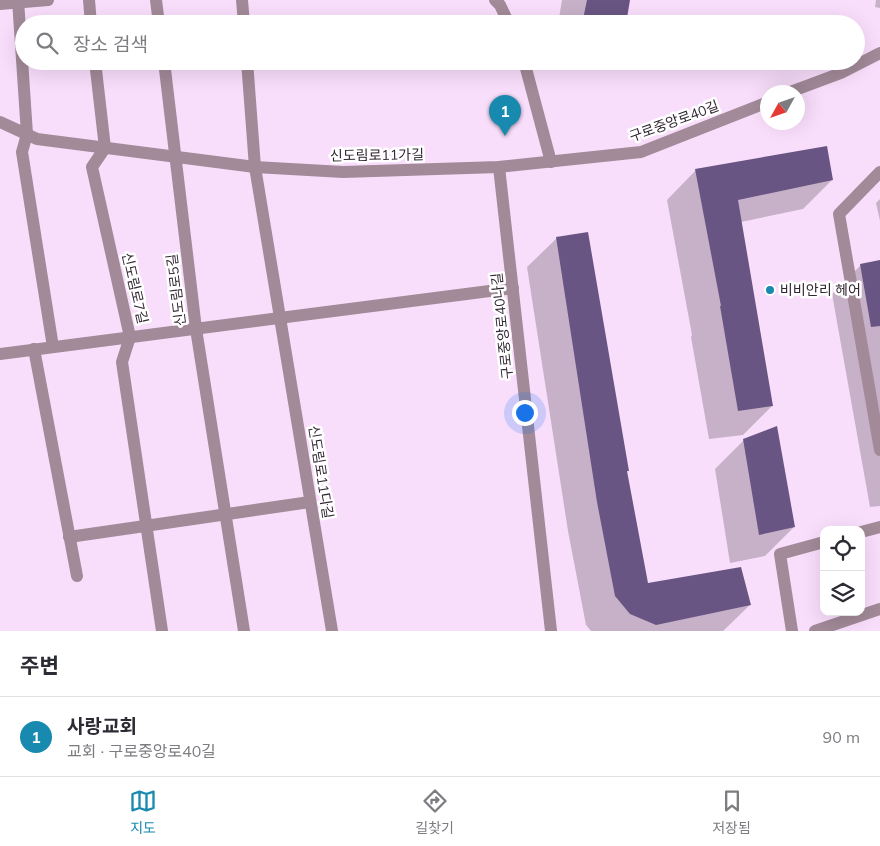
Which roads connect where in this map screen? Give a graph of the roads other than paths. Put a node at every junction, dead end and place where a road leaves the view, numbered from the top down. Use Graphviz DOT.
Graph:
graph roads {
  1 [pos="48,0"];
  2 [pos="89,0"];
  3 [pos="156,0"];
  4 [pos="242,0"];
  5 [pos="495,0"];
  6 [pos="18,1"];
  7 [pos="0,4"];
  8 [pos="19,15"];
  9 [pos="90,15"];
  10 [pos="158,15"];
  11 [pos="243,15"];
  12 [pos="505,15"];
  13 [pos="880,53"];
  14 [pos="865,61"];
  15 [pos="23,70"];
  16 [pos="97,70"];
  17 [pos="165,70"];
  18 [pos="248,70"];
  19 [pos="526,70"];
  20 [pos="847,70"];
  21 [pos="805,86"];
  22 [pos="760,105"];
  23 [pos="0,122"];
  24 [pos="27,134"];
  25 [pos="105,148"];
  26 [pos="175,157"];
  27 [pos="550,162"];
  28 [pos="255,167"];
  29 [pos="499,167"];
  30 [pos="880,172"];
  31 [pos="513,288"];
  32 [pos="280,318"];
  33 [pos="196,329"];
  34 [pos="130,337"];
  35 [pos="53,347"];
  36 [pos="34,350"];
  37 [pos="0,354"];
  38 [pos="880,450"];
  39 [pos="310,502"];
  40 [pos="225,514"];
  41 [pos="146,526"];
  42 [pos="880,527"];
  43 [pos="865,531"];
  44 [pos="69,537"];
  45 [pos="820,543"];
  46 [pos="76,576"];
  47 [pos="880,609"];
  48 [pos="162,631"];
  49 [pos="244,631"];
  50 [pos="332,631"];
  51 [pos="551,631"];
  52 [pos="792,631"];
  53 [pos="815,631"];
  1 -- 6 [label="street"];
  2 -- 9 [label="street"];
  3 -- 10 [label="street"];
  4 -- 11 [label="street"];
  5 -- 12 [label="street"];
  6 -- 7 [label="street"];
  6 -- 8 [label="street"];
  13 -- 14 [label="street"];
  15 -- 24 [label="street"];
  16 -- 25 [label="street"];
  17 -- 26 [label="street, 신도림로5길"];
  18 -- 28 [label="street"];
  19 -- 27 [label="street"];
  20 -- 21 [label="street"];
  22 -- 27 [label="street, 구로중앙로40길"];
  23 -- 24 [label="street, 신도림로11가길"];
  24 -- 25 [label="street, 신도림로11가길"];
  24 -- 35 [label="street"];
  25 -- 26 [label="street, 신도림로11가길"];
  25 -- 34 [label="street, 신도림로7길"];
  26 -- 28 [label="street, 신도림로11가길"];
  26 -- 33 [label="street, 신도림로5길"];
  27 -- 29 [label="street, 구로중앙로40길"];
  28 -- 29 [label="street, 신도림로11가길"];
  28 -- 32 [label="street, 신도림로11다길"];
  29 -- 31 [label="street, 구로중앙로40나길"];
  30 -- 38 [label="street"];
  31 -- 32 [label="street"];
  31 -- 51 [label="street, 구로중앙로40나길"];
  32 -- 33 [label="street"];
  32 -- 39 [label="street, 신도림로11다길"];
  33 -- 34 [label="street"];
  33 -- 40 [label="street, 신도림로5길"];
  34 -- 35 [label="street"];
  34 -- 41 [label="street, 신도림로7길"];
  35 -- 36 [label="street"];
  36 -- 37 [label="street"];
  36 -- 44 [label="street"];
  39 -- 40 [label="street"];
  39 -- 50 [label="street, 신도림로11다길"];
  40 -- 41 [label="street"];
  40 -- 49 [label="street, 신도림로5길"];
  41 -- 44 [label="street"];
  41 -- 48 [label="street, 신도림로7길"];
  42 -- 43 [label="street"];
  44 -- 46 [label="street"];
  45 -- 52 [label="street"];
  47 -- 53 [label="street"];
}
